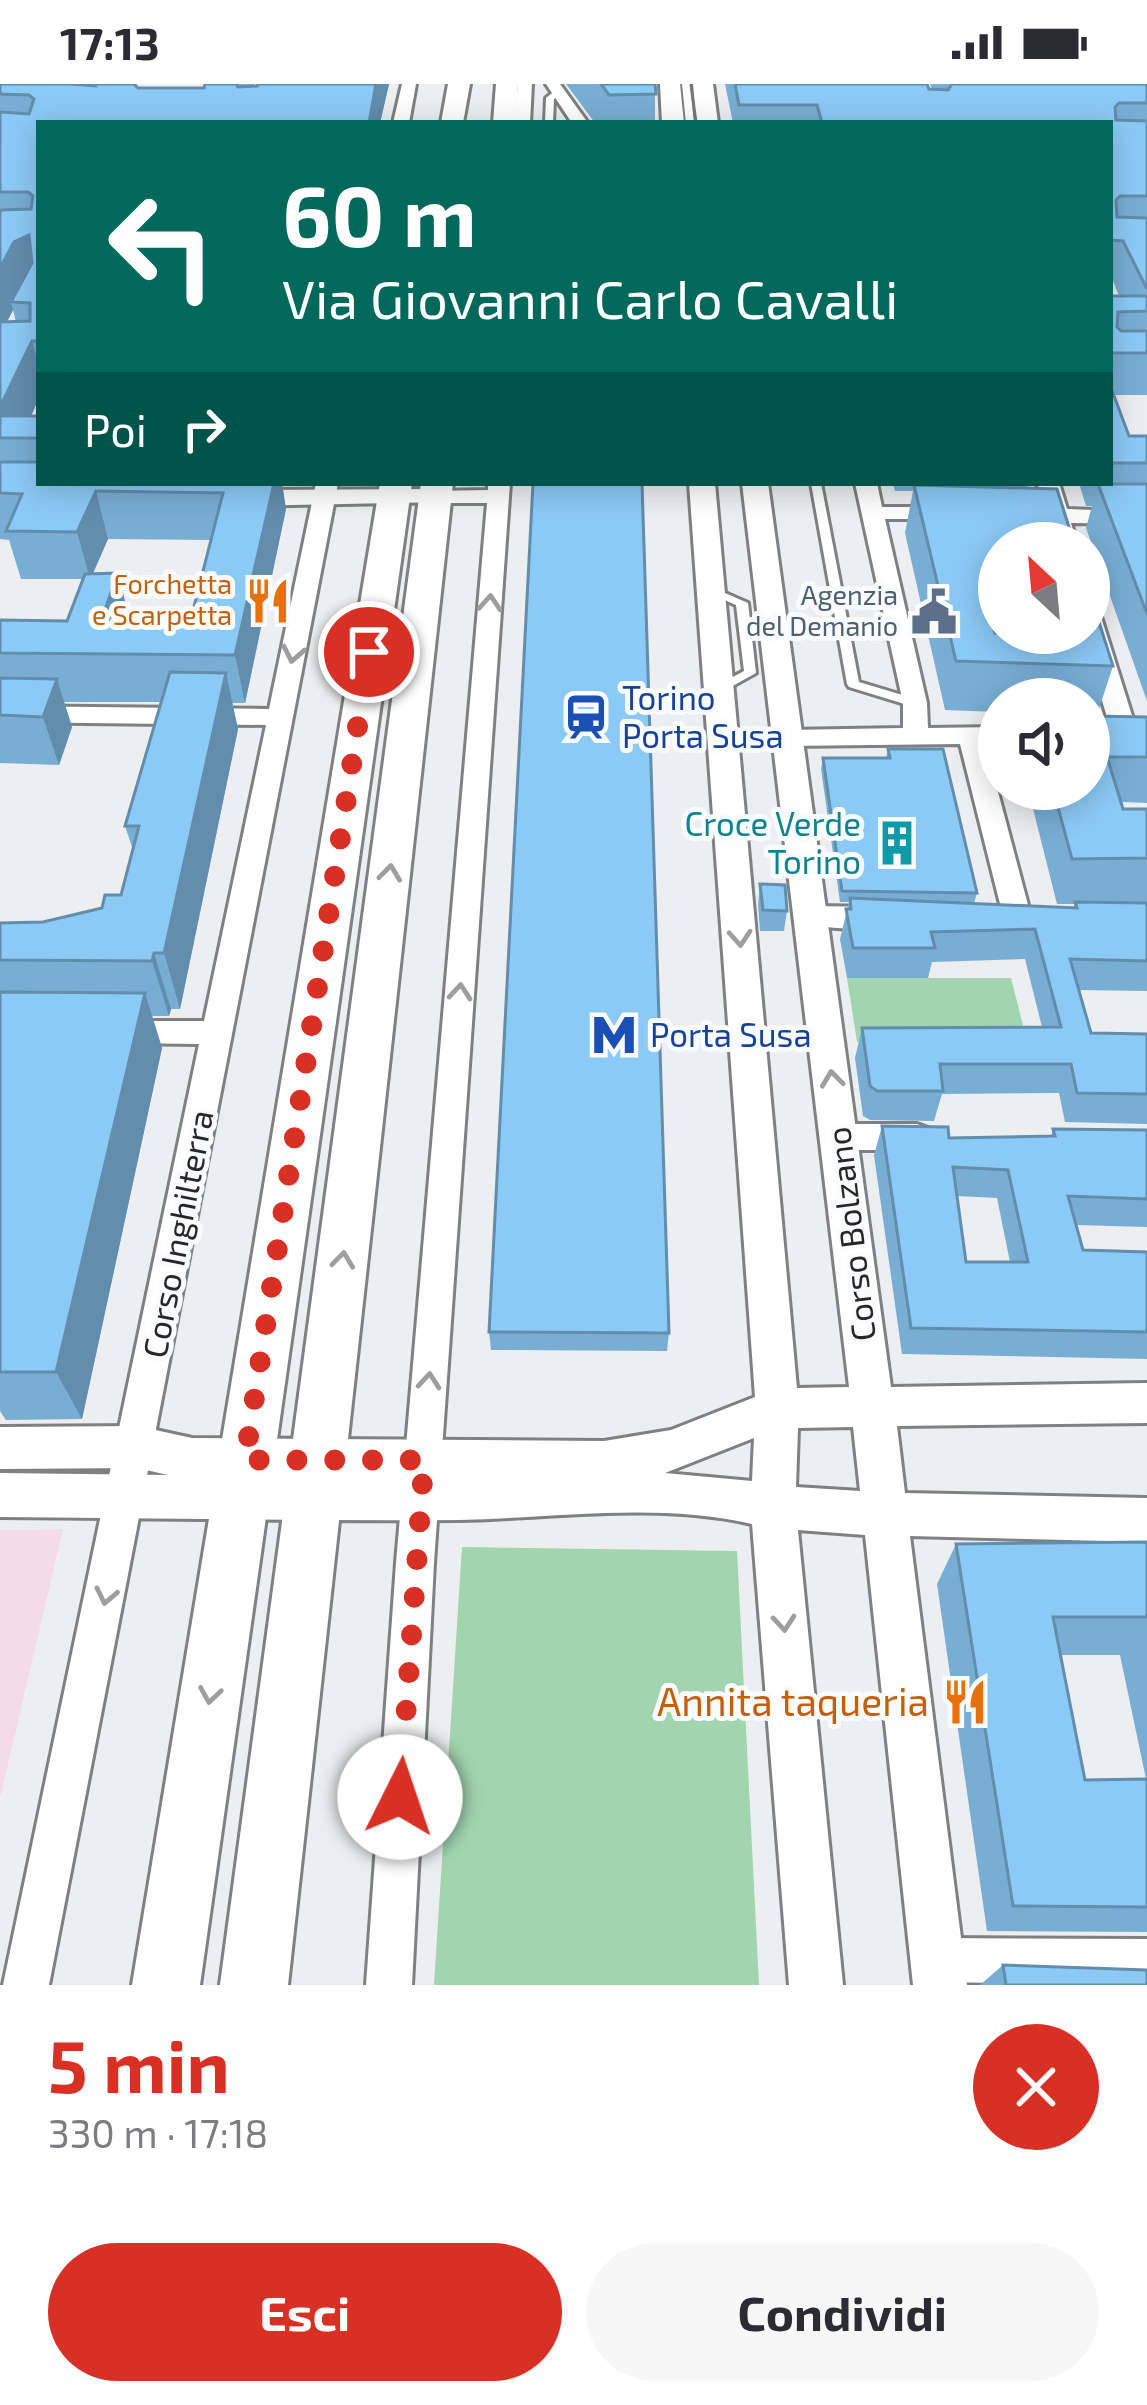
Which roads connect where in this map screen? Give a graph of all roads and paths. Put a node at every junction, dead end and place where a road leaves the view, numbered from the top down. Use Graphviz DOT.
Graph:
graph roads {
  1 [pos="409,84"];
  2 [pos="430,84"];
  3 [pos="459,84"];
  4 [pos="481,84"];
  5 [pos="507,84"];
  6 [pos="525,84"];
  7 [pos="670,84"];
  8 [pos="686,84"];
  9 [pos="703,84"];
  10 [pos="556,88"];
  11 [pos="402,120"];
  12 [pos="424,120"];
  13 [pos="453,120"];
  14 [pos="478,120"];
  15 [pos="504,120"];
  16 [pos="522,120"];
  17 [pos="549,120"];
  18 [pos="578,120"];
  19 [pos="673,120"];
  20 [pos="690,120"];
  21 [pos="707,120"];
  22 [pos="702,486"];
  23 [pos="755,486"];
  24 [pos="817,486"];
  25 [pos="867,486"];
  26 [pos="1049,486"];
  27 [pos="326,490"];
  28 [pos="394,490"];
  29 [pos="436,490"];
  30 [pos="498,490"];
  31 [pos="200,498"];
  32 [pos="873,512"];
  33 [pos="1058,516"];
  34 [pos="1147,518"];
  35 [pos="1060,522"];
  36 [pos="1103,654"];
  37 [pos="915,703"];
  38 [pos="0,714"];
  39 [pos="281,717"];
  40 [pos="916,734"];
  41 [pos="970,734"];
  42 [pos="978,734"];
  43 [pos="723,738"];
  44 [pos="787,738"];
  45 [pos="1137,742"];
  46 [pos="812,916"];
  47 [pos="905,918"];
  48 [pos="1018,920"];
  49 [pos="87,1032"];
  50 [pos="218,1033"];
  51 [pos="839,1137"];
  52 [pos="960,1138"];
  53 [pos="1147,1402"];
  54 [pos="872,1403"];
  55 [pos="778,1408"];
  56 [pos="137,1447"];
  57 [pos="0,1448"];
  58 [pos="242,1478"];
  59 [pos="315,1478"];
  60 [pos="443,1479"];
  61 [pos="0,1495"];
  62 [pos="127,1496"];
  63 [pos="773,1507"];
  64 [pos="885,1514"];
  65 [pos="1147,1520"];
  66 [pos="1147,1962"];
  67 [pos="938,1973"];
  68 [pos="26,1985"];
  69 [pos="166,1985"];
  70 [pos="254,1985"];
  71 [pos="389,1985"];
  72 [pos="816,1985"];
  1 -- 11 [label="street"];
  2 -- 12 [label="main road"];
  3 -- 13 [label="main road"];
  4 -- 14 [label="main road"];
  5 -- 15 [label="main road"];
  6 -- 16 [label="street"];
  7 -- 19 [label="main road"];
  8 -- 20 [label="lane"];
  9 -- 21 [label="main road"];
  10 -- 17 [label="lane"];
  10 -- 18 [label="street"];
  22 -- 43 [label="street"];
  23 -- 44 [label="street, Corso Bolzano"];
  24 -- 37 [label="lane"];
  25 -- 32 [label="street"];
  26 -- 33 [label="street"];
  27 -- 28 [label="street"];
  27 -- 31 [label="street"];
  27 -- 39 [label="street, Corso Inghilterra, one-way"];
  28 -- 29 [label="street"];
  28 -- 58 [label="main road"];
  29 -- 30 [label="street"];
  59 -- 29 [label="main road, one-way"];
  60 -- 30 [label="street, one-way"];
  32 -- 33 [label="street"];
  32 -- 37 [label="street"];
  33 -- 34 [label="street"];
  33 -- 35 [label="street"];
  36 -- 45 [label="street"];
  37 -- 40 [label="street"];
  38 -- 39 [label="street"];
  39 -- 50 [label="street, Corso Inghilterra"];
  40 -- 41 [label="street"];
  40 -- 44 [label="street"];
  41 -- 42 [label="street"];
  41 -- 48 [label="street"];
  43 -- 44 [label="street"];
  43 -- 55 [label="street, one-way"];
  44 -- 46 [label="street, Corso Bolzano"];
  46 -- 47 [label="street"];
  51 -- 46 [label="street, Corso Bolzano, one-way"];
  49 -- 50 [label="street"];
  50 -- 56 [label="street, Corso Inghilterra"];
  51 -- 52 [label="street"];
  51 -- 54 [label="street, Corso Bolzano"];
  53 -- 54 [label="street"];
  54 -- 55 [label="street"];
  54 -- 64 [label="street, Corso Bolzano"];
  55 -- 60 [label="street"];
  55 -- 63 [label="street"];
  56 -- 57 [label="street"];
  56 -- 58 [label="street"];
  56 -- 62 [label="street, Corso Inghilterra"];
  58 -- 59 [label="street"];
  58 -- 62 [label="street"];
  58 -- 69 [label="main road, one-way"];
  59 -- 60 [label="street"];
  59 -- 70 [label="main road"];
  60 -- 63 [label="street"];
  60 -- 71 [label="street"];
  61 -- 62 [label="street"];
  62 -- 68 [label="street, Corso Inghilterra, one-way"];
  63 -- 64 [label="street"];
  63 -- 72 [label="street, one-way"];
  64 -- 65 [label="street"];
  64 -- 67 [label="street, Corso Bolzano"];
  66 -- 67 [label="street"];
}
